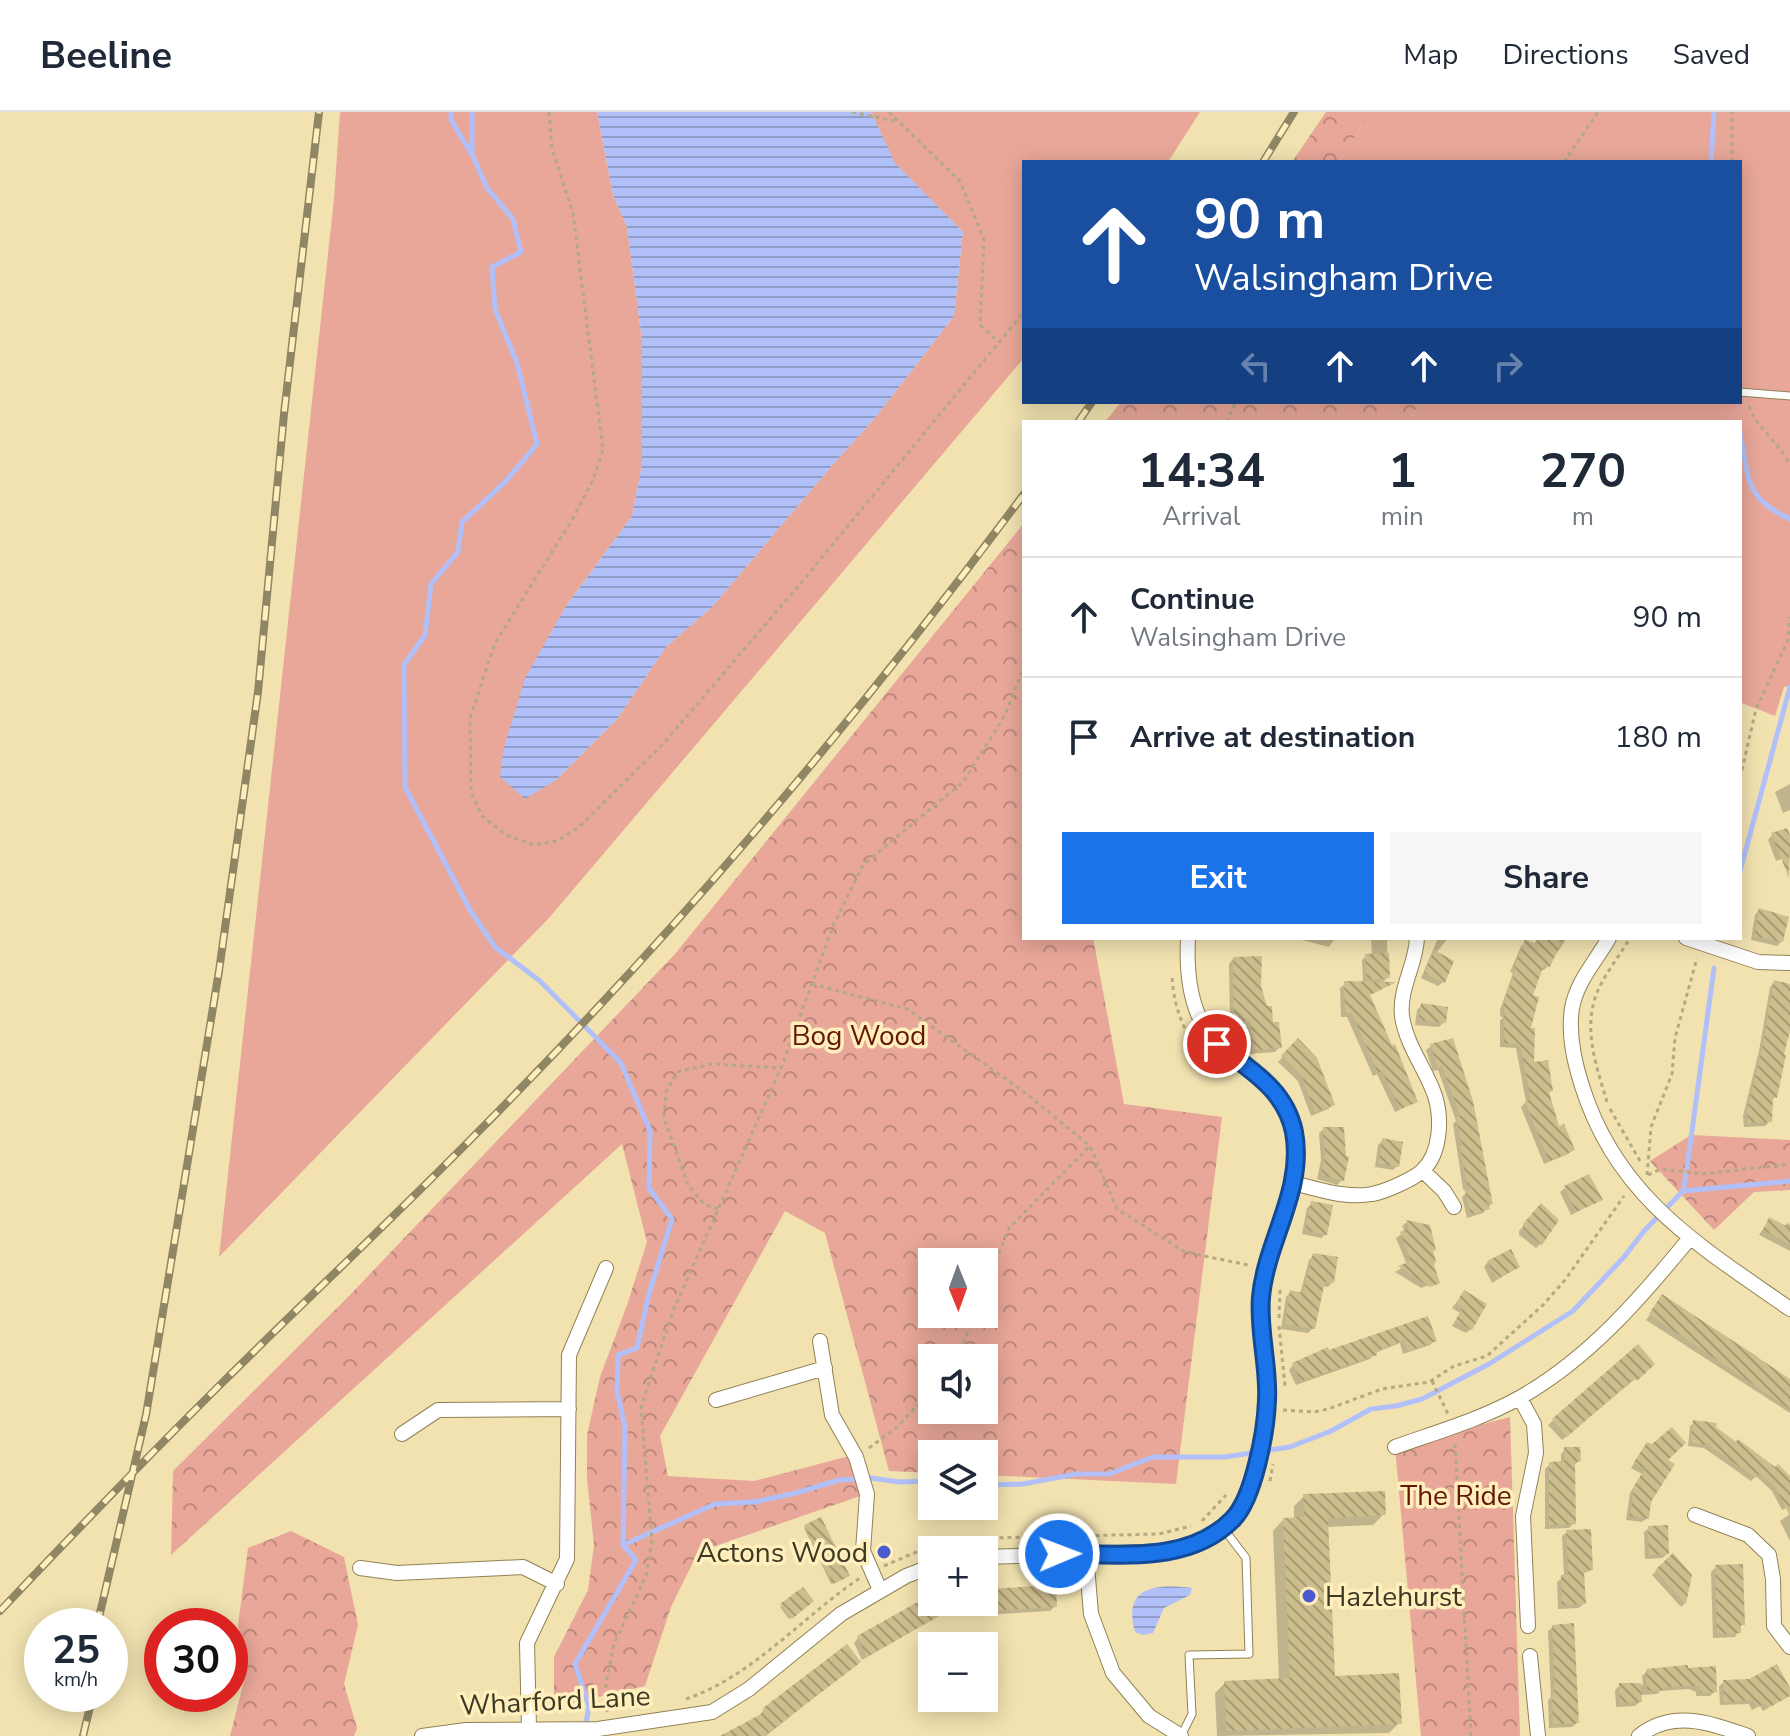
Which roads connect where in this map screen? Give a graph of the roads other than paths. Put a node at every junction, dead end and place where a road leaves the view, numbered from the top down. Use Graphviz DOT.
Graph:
graph roads {
  1 [pos="1742,392"];
  2 [pos="1790,396"];
  3 [pos="1188,940"];
  4 [pos="1417,940"];
  5 [pos="1608,940"];
  6 [pos="1692,940"];
  7 [pos="1790,963"];
  8 [pos="1423,1171"];
  9 [pos="1293,1183"];
  10 [pos="1454,1207"];
  11 [pos="1689,1239"];
  12 [pos="606,1268"];
  13 [pos="1790,1309"];
  14 [pos="820,1341"];
  15 [pos="825,1368"];
  16 [pos="1520,1398"];
  17 [pos="716,1400"];
  18 [pos="569,1409"];
  19 [pos="402,1434"];
  20 [pos="1395,1447"];
  21 [pos="1695,1515"];
  22 [pos="1223,1528"];
  23 [pos="1086,1553"];
  24 [pos="998,1556"];
  25 [pos="360,1568"];
  26 [pos="918,1572"];
  27 [pos="557,1584"];
  28 [pos="880,1590"];
  29 [pos="1528,1626"];
  30 [pos="1790,1647"];
  31 [pos="1530,1656"];
  32 [pos="529,1729"];
  33 [pos="422,1736"];
  34 [pos="1181,1736"];
  35 [pos="1538,1736"];
  36 [pos="1639,1736"];
  37 [pos="1748,1736"];
  1 -- 2 [label="lane"];
  3 -- 9 [label="street"];
  4 -- 8 [label="street"];
  5 -- 11 [label="street"];
  6 -- 7 [label="street"];
  8 -- 9 [label="street"];
  8 -- 10 [label="street"];
  9 -- 22 [label="street"];
  11 -- 13 [label="street"];
  11 -- 16 [label="street"];
  12 -- 18 [label="street"];
  14 -- 15 [label="street"];
  15 -- 17 [label="street"];
  15 -- 28 [label="street"];
  16 -- 20 [label="street"];
  16 -- 29 [label="street"];
  18 -- 19 [label="street"];
  18 -- 27 [label="street"];
  21 -- 30 [label="street"];
  22 -- 23 [label="street"];
  22 -- 34 [label="lane"];
  23 -- 24 [label="street"];
  23 -- 34 [label="street"];
  25 -- 27 [label="street"];
  26 -- 28 [label="street, Wharford Lane"];
  27 -- 32 [label="street"];
  28 -- 32 [label="street, Wharford Lane"];
  31 -- 35 [label="street"];
  32 -- 33 [label="street, Wharford Lane"];
  36 -- 37 [label="street"];
}
